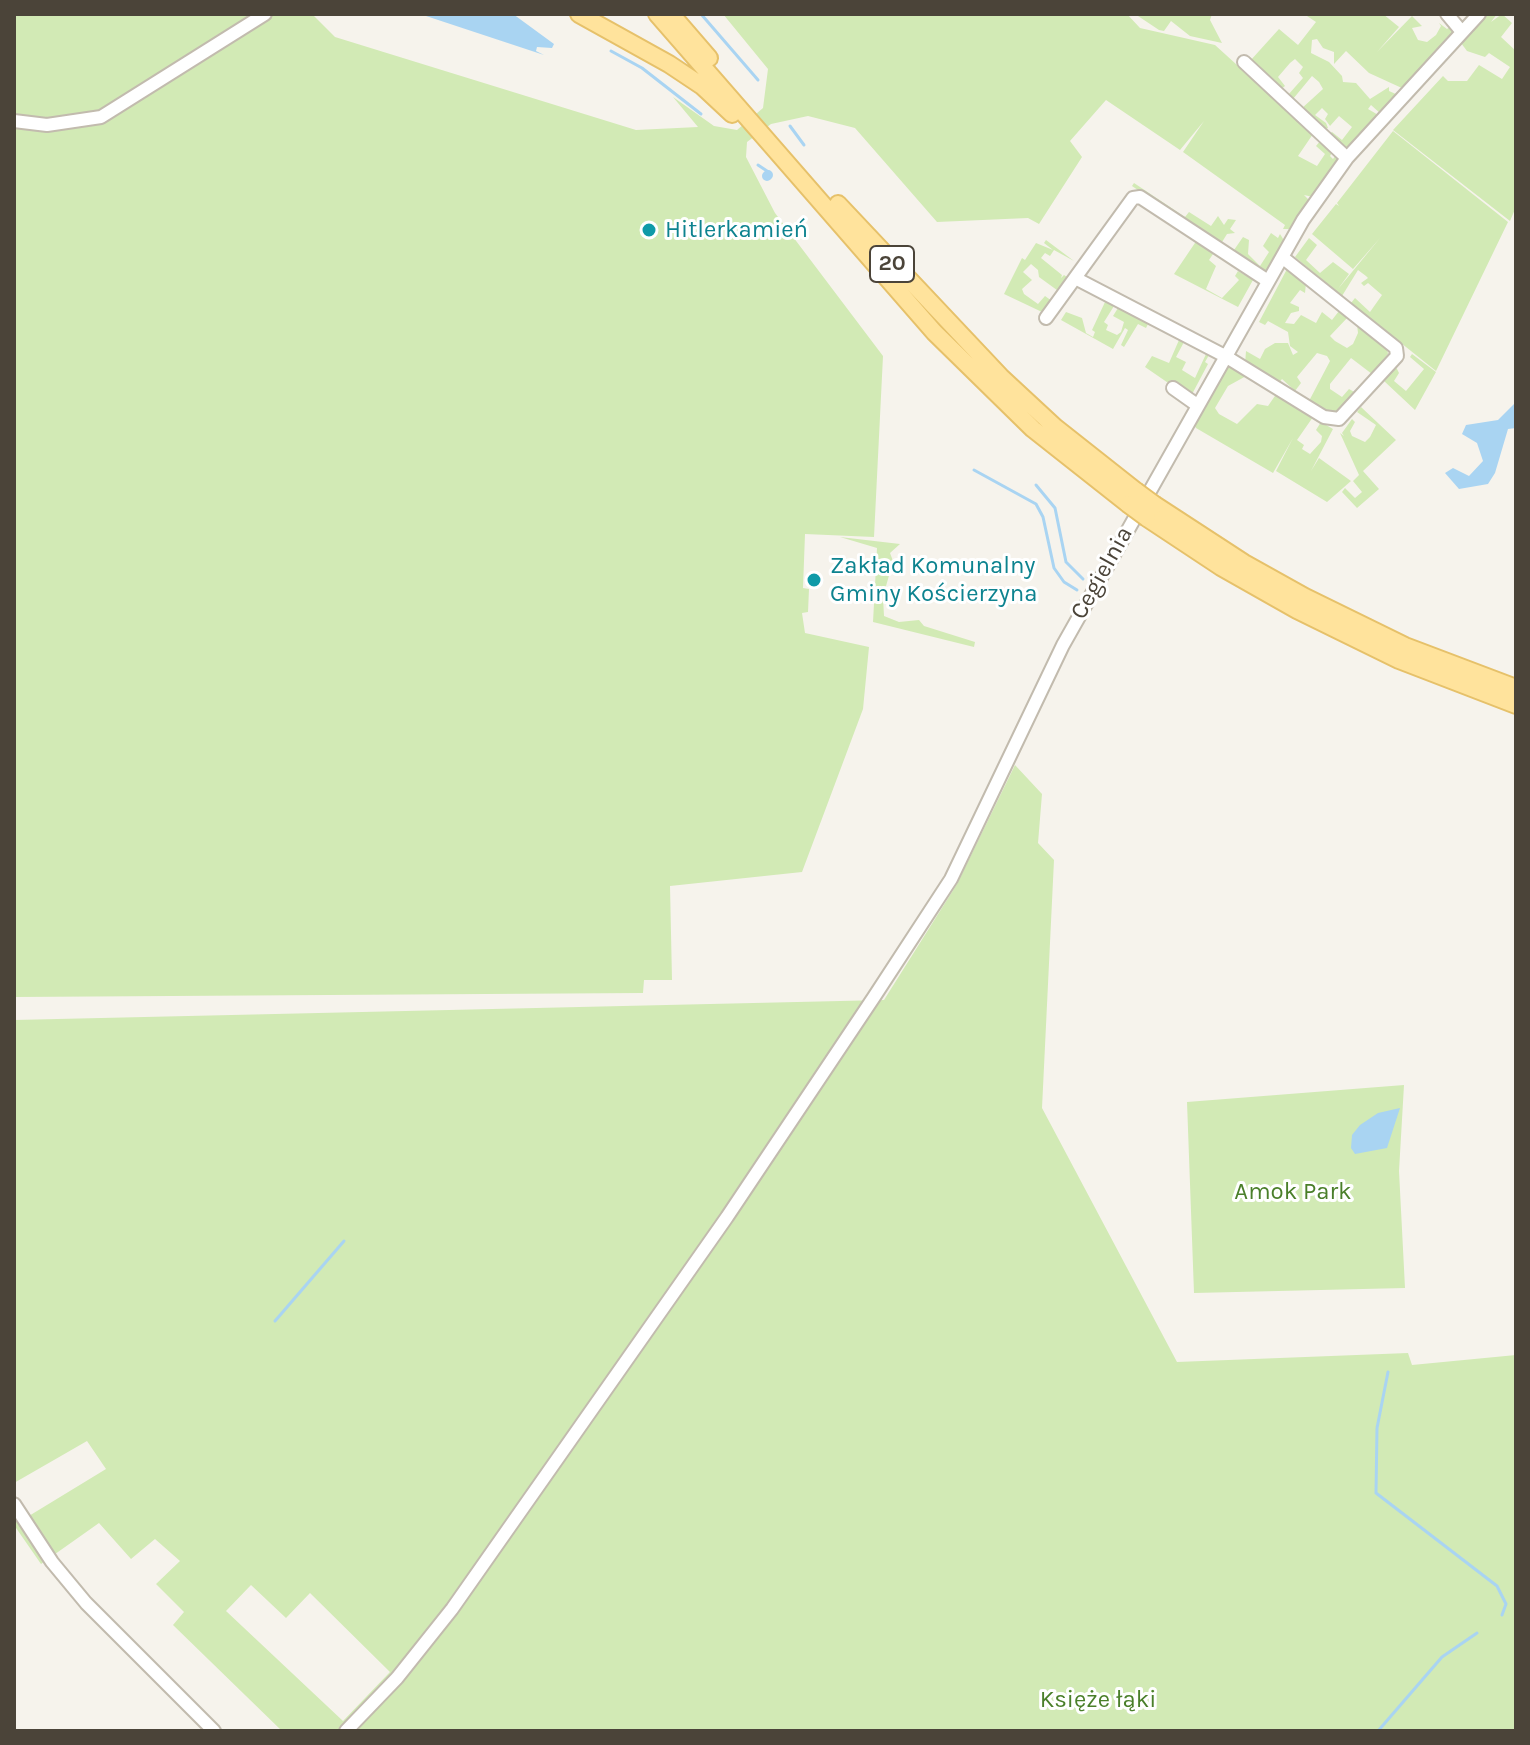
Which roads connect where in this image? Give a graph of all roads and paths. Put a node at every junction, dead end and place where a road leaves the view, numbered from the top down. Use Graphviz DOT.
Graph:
graph roads {
  1 [pos="265,14"];
  2 [pos="579,14"];
  3 [pos="657,14"];
  4 [pos="671,14"];
  5 [pos="1447,14"];
  6 [pos="1479,14"];
  7 [pos="1462,32"];
  8 [pos="1244,62"];
  9 [pos="14,121"];
  10 [pos="773,147"];
  11 [pos="1347,158"];
  12 [pos="1282,257"];
  13 [pos="1075,278"];
  14 [pos="1268,281"];
  15 [pos="1046,318"];
  16 [pos="1225,356"];
  17 [pos="1173,388"];
  18 [pos="1197,405"];
  19 [pos="1132,498"];
  20 [pos="1151,512"];
  21 [pos="1516,688"];
  22 [pos="1516,705"];
  23 [pos="14,1504"];
  24 [pos="214,1731"];
  25 [pos="346,1731"];
  1 -- 9 [label="street"];
  2 -- 10 [label="main road"];
  3 -- 10 [label="main road, 20"];
  4 -- 19 [label="main road, 20"];
  5 -- 7 [label="street"];
  6 -- 7 [label="street, Cegielnia"];
  7 -- 11 [label="street, Cegielnia"];
  8 -- 11 [label="street"];
  10 -- 19 [label="main road, 20"];
  11 -- 12 [label="street, Cegielnia"];
  12 -- 14 [label="street, Cegielnia"];
  12 -- 16 [label="street"];
  13 -- 14 [label="street"];
  13 -- 15 [label="street"];
  13 -- 16 [label="street"];
  14 -- 16 [label="street, Cegielnia"];
  16 -- 18 [label="street, Cegielnia"];
  17 -- 18 [label="street"];
  18 -- 25 [label="street, Cegielnia"];
  19 -- 20 [label="main road, 20, bridge"];
  20 -- 21 [label="main road, 20"];
  20 -- 22 [label="main road, 20"];
  23 -- 24 [label="street"];
}
